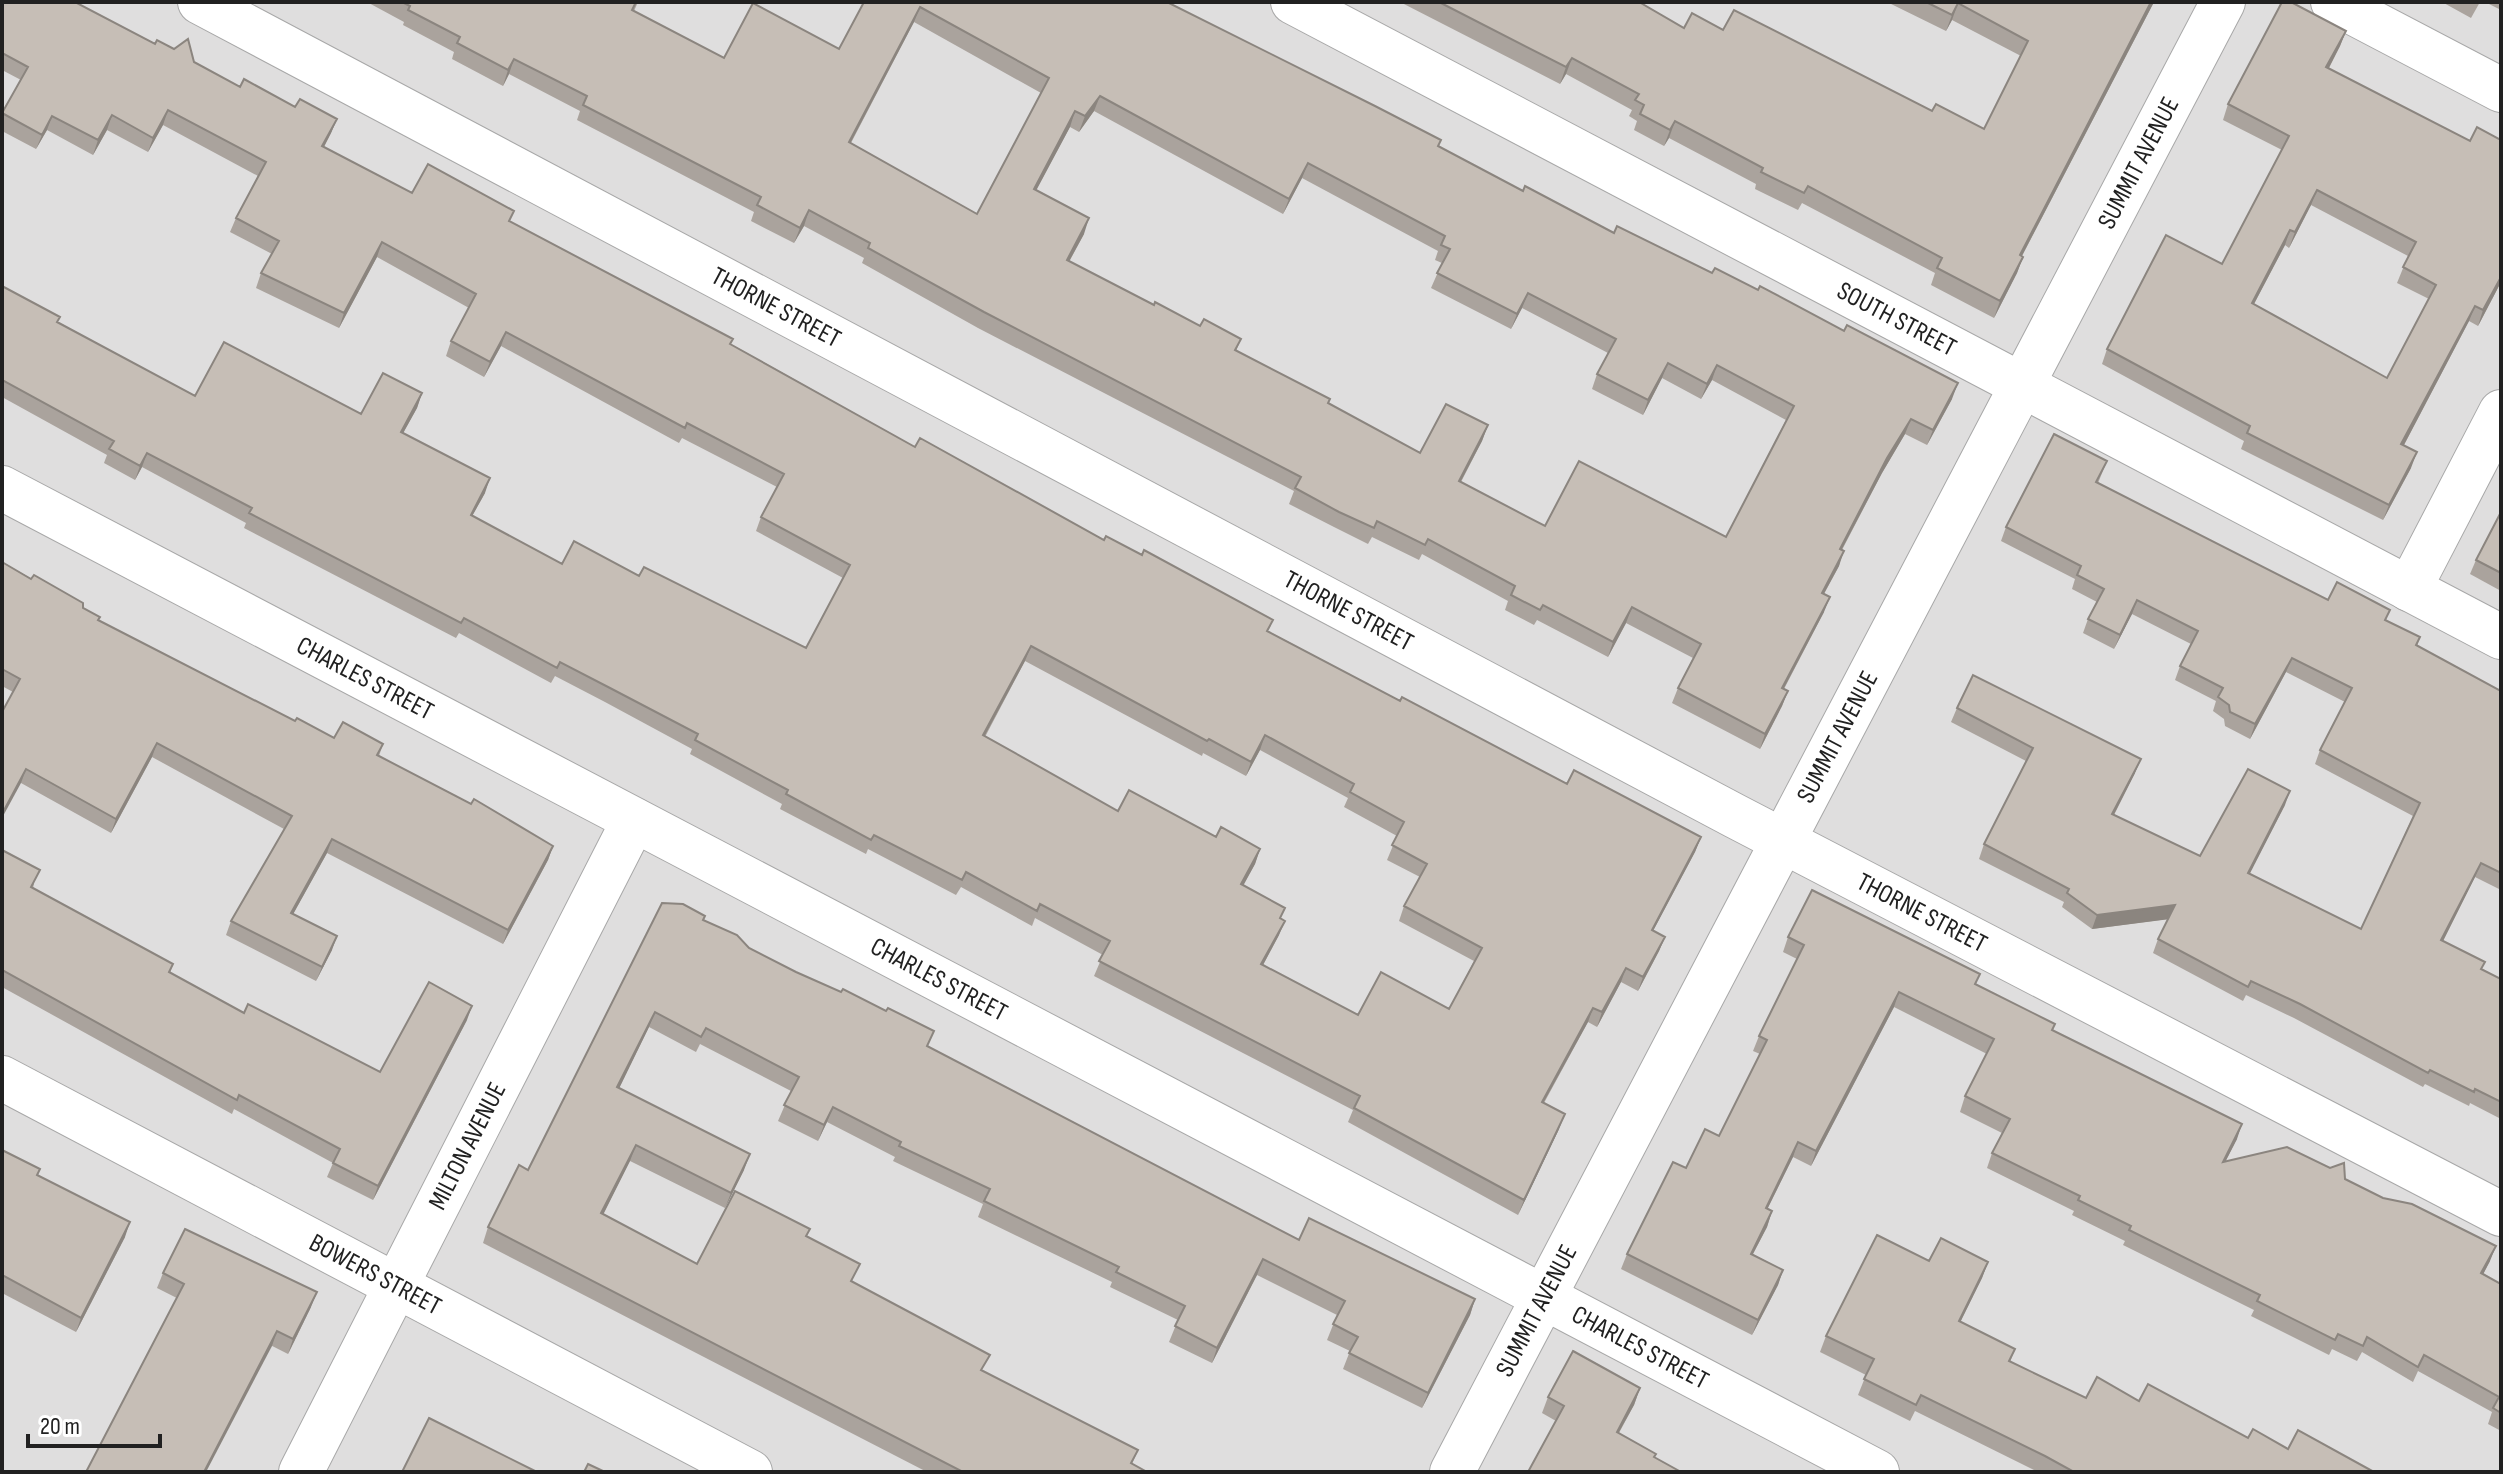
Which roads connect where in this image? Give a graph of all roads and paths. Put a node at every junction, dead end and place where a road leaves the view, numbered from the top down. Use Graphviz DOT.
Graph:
graph roads {
  1 [pos="200,2"];
  2 [pos="2223,2"];
  3 [pos="2333,2"];
  4 [pos="1319,8"];
  5 [pos="2501,90"];
  6 [pos="2020,386"];
  7 [pos="2501,412"];
  8 [pos="2,488"];
  9 [pos="2409,589"];
  10 [pos="2501,637"];
  11 [pos="634,820"];
  12 [pos="1784,841"];
  13 [pos="2,1078"];
  14 [pos="2501,1214"];
  15 [pos="397,1287"];
  16 [pos="1544,1297"];
  17 [pos="301,1472"];
  18 [pos="750,1472"];
  19 [pos="1452,1472"];
  20 [pos="1877,1472"];
  1 -- 12 [label="street, THORNE STREET"];
  2 -- 6 [label="street, SUMMIT AVENUE"];
  3 -- 5 [label="street"];
  4 -- 6 [label="street, SOUTH STREET"];
  6 -- 9 [label="street, SOUTH STREET"];
  6 -- 12 [label="street, SUMMIT AVENUE"];
  7 -- 9 [label="street"];
  8 -- 11 [label="street, CHARLES STREET"];
  9 -- 10 [label="street, SOUTH STREET"];
  11 -- 15 [label="street, MILTON AVENUE"];
  11 -- 16 [label="street, CHARLES STREET"];
  12 -- 14 [label="street, THORNE STREET"];
  12 -- 16 [label="street, SUMMIT AVENUE"];
  13 -- 15 [label="street, BOWERS STREET"];
  15 -- 17 [label="street, MILTON AVENUE"];
  15 -- 18 [label="street, BOWERS STREET"];
  16 -- 19 [label="street, SUMMIT AVENUE"];
  16 -- 20 [label="street, CHARLES STREET"];
}
